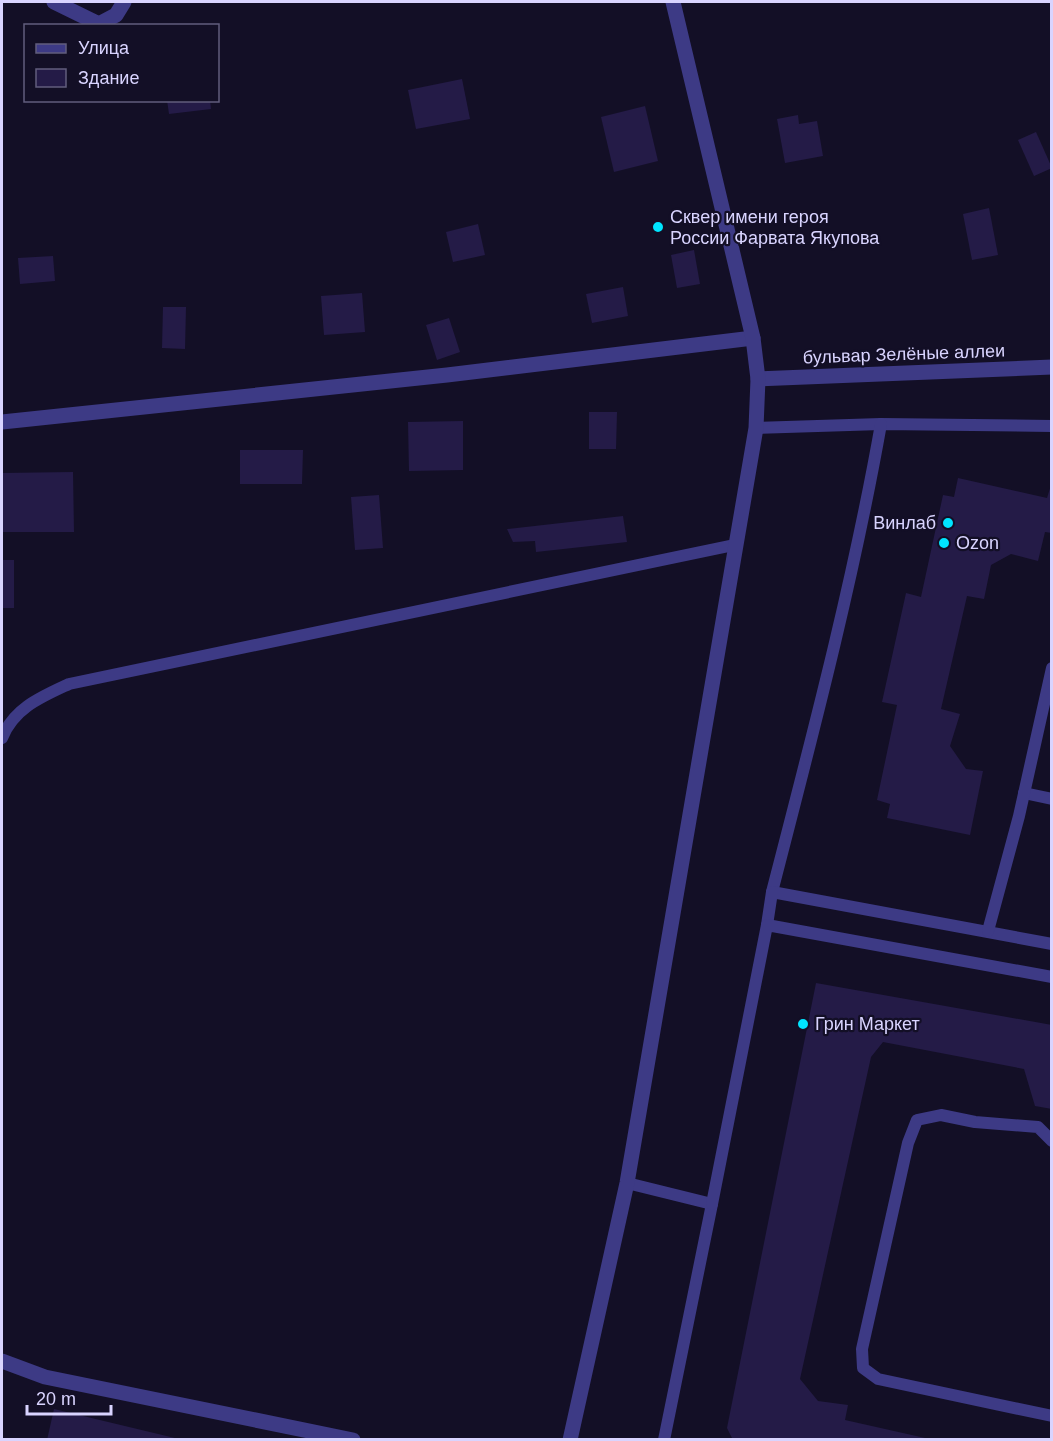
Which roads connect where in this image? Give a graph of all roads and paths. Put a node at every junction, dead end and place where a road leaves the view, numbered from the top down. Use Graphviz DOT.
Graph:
graph roads {
  1 [pos="54,2"];
  2 [pos="124,2"];
  3 [pos="673,2"];
  4 [pos="753,338"];
  5 [pos="1052,367"];
  6 [pos="758,379"];
  7 [pos="2,422"];
  8 [pos="881,424"];
  9 [pos="1052,426"];
  10 [pos="756,428"];
  11 [pos="734,545"];
  12 [pos="1052,668"];
  13 [pos="2,738"];
  14 [pos="1024,793"];
  15 [pos="1052,799"];
  16 [pos="772,892"];
  17 [pos="767,925"];
  18 [pos="988,931"];
  19 [pos="1052,944"];
  20 [pos="1052,977"];
  21 [pos="1052,1141"];
  22 [pos="627,1183"];
  23 [pos="712,1204"];
  24 [pos="2,1361"];
  25 [pos="1052,1416"];
  26 [pos="352,1440"];
  27 [pos="570,1440"];
  28 [pos="664,1440"];
  1 -- 2 [label="street"];
  3 -- 4 [label="street"];
  4 -- 6 [label="street"];
  4 -- 7 [label="street"];
  5 -- 6 [label="street, бульвар Зелёные аллеи"];
  6 -- 10 [label="street"];
  8 -- 9 [label="lane"];
  8 -- 10 [label="lane"];
  8 -- 16 [label="lane"];
  10 -- 11 [label="street"];
  11 -- 13 [label="lane"];
  11 -- 22 [label="street"];
  12 -- 14 [label="lane"];
  14 -- 15 [label="lane"];
  14 -- 18 [label="lane"];
  16 -- 17 [label="lane"];
  16 -- 18 [label="lane"];
  17 -- 20 [label="lane"];
  17 -- 23 [label="lane"];
  18 -- 19 [label="lane"];
  21 -- 25 [label="lane"];
  22 -- 23 [label="lane"];
  22 -- 27 [label="street"];
  23 -- 28 [label="lane"];
  24 -- 26 [label="street"];
}
